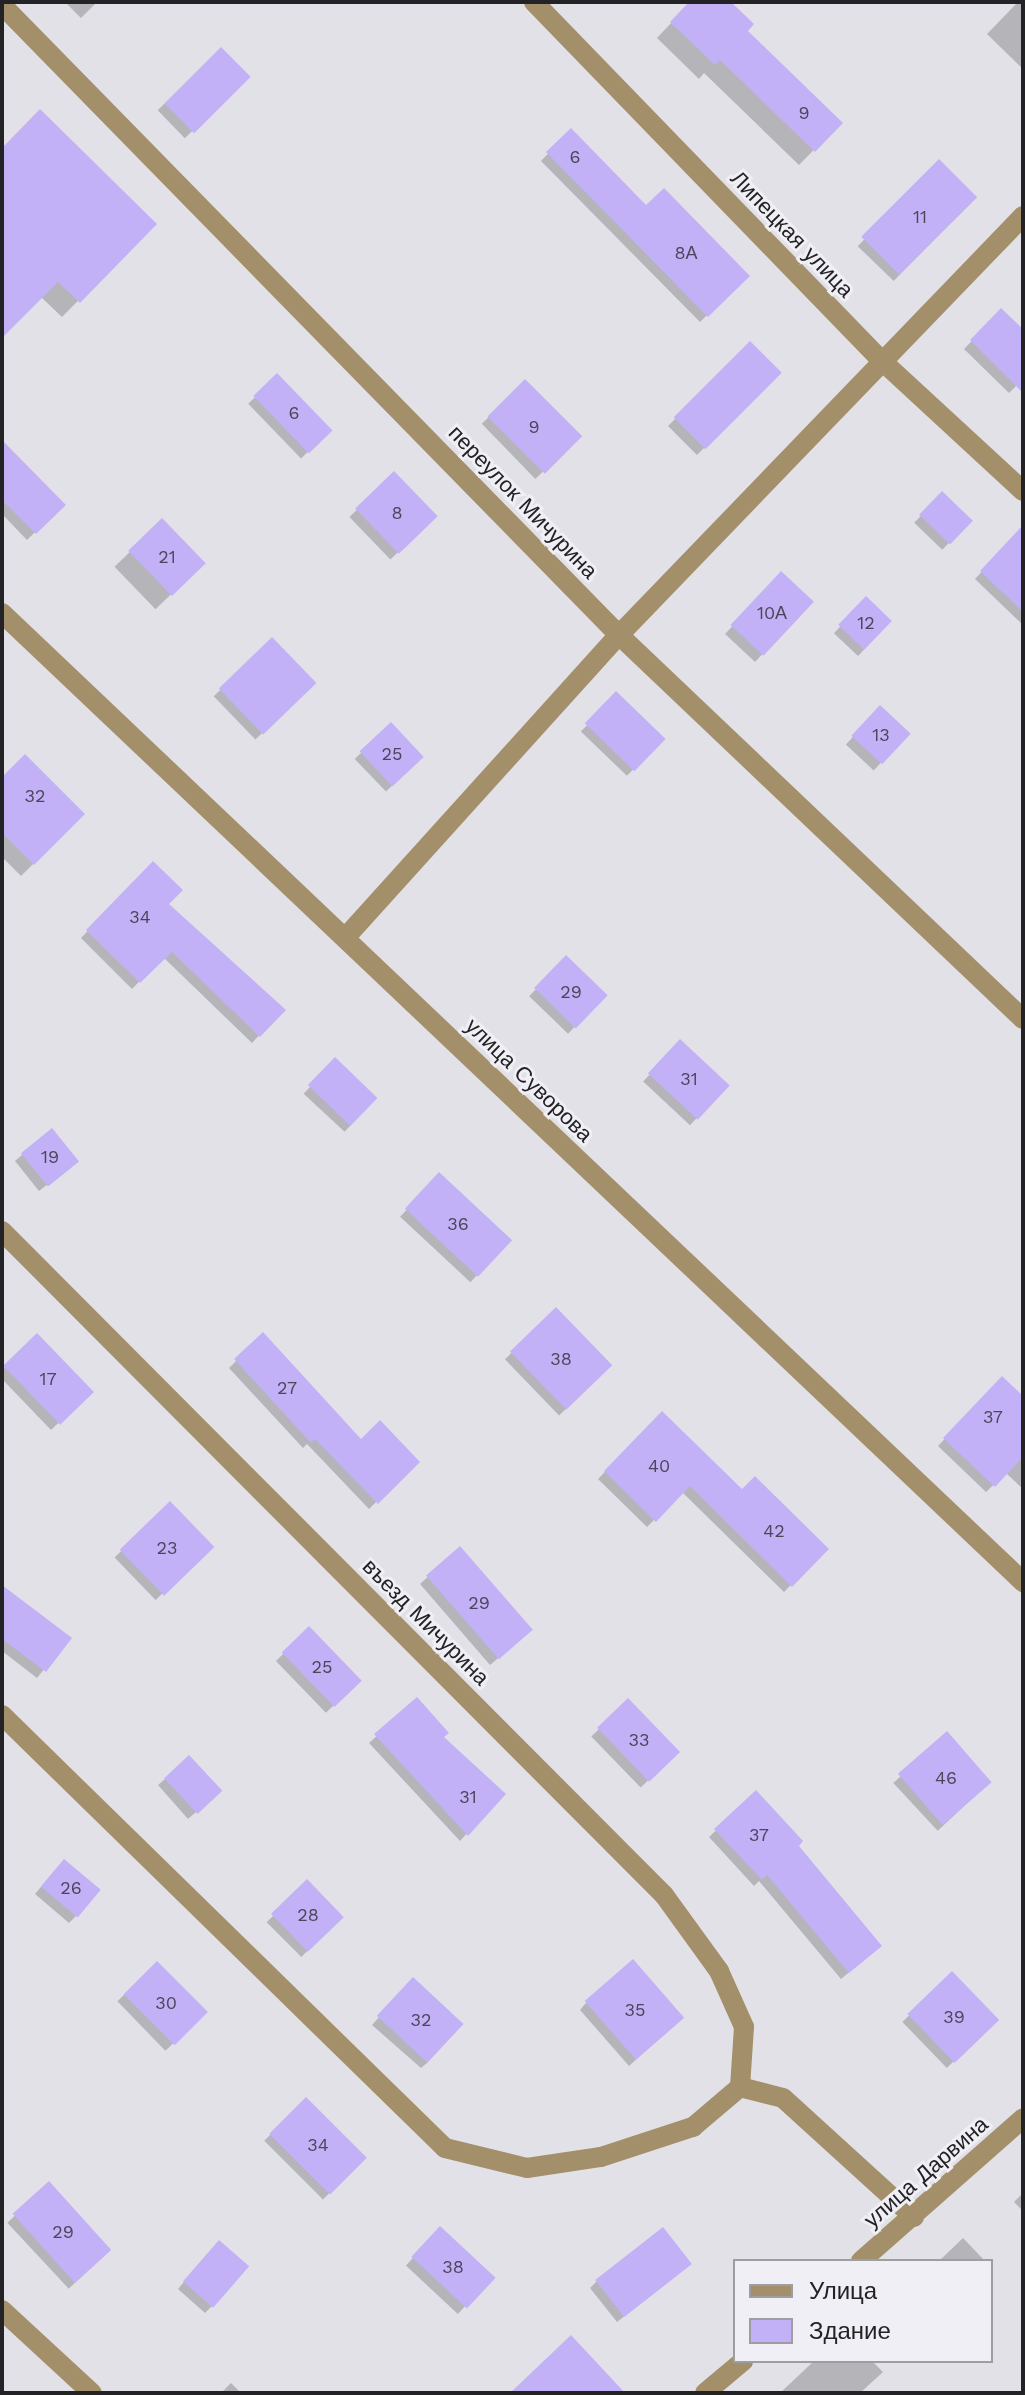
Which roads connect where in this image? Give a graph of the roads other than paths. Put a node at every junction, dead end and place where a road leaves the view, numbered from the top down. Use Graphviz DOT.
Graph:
graph roads {
  1 [pos="534,2"];
  2 [pos="2,5"];
  3 [pos="1023,216"];
  4 [pos="881,360"];
  5 [pos="1023,491"];
  6 [pos="2,613"];
  7 [pos="619,635"];
  8 [pos="345,938"];
  9 [pos="1023,1019"];
  10 [pos="2,1231"];
  11 [pos="1023,1582"];
  12 [pos="2,1715"];
  13 [pos="740,2087"];
  14 [pos="1023,2118"];
  15 [pos="914,2217"];
  16 [pos="863,2259"];
  17 [pos="2,2310"];
  18 [pos="741,2363"];
  19 [pos="92,2393"];
  20 [pos="705,2393"];
  1 -- 4 [label="street, Липецкая улица"];
  2 -- 7 [label="street, переулок Мичурина"];
  3 -- 4 [label="street"];
  4 -- 5 [label="street, Липецкая улица"];
  4 -- 7 [label="street"];
  6 -- 8 [label="street, улица Суворова"];
  7 -- 8 [label="street"];
  7 -- 9 [label="street, переулок Мичурина"];
  8 -- 11 [label="street, улица Суворова"];
  10 -- 13 [label="street, въезд Мичурина"];
  12 -- 13 [label="street"];
  13 -- 15 [label="street"];
  14 -- 15 [label="street, улица Дарвина"];
  15 -- 16 [label="street, улица Дарвина"];
  17 -- 19 [label="street"];
  18 -- 20 [label="street"];
}
